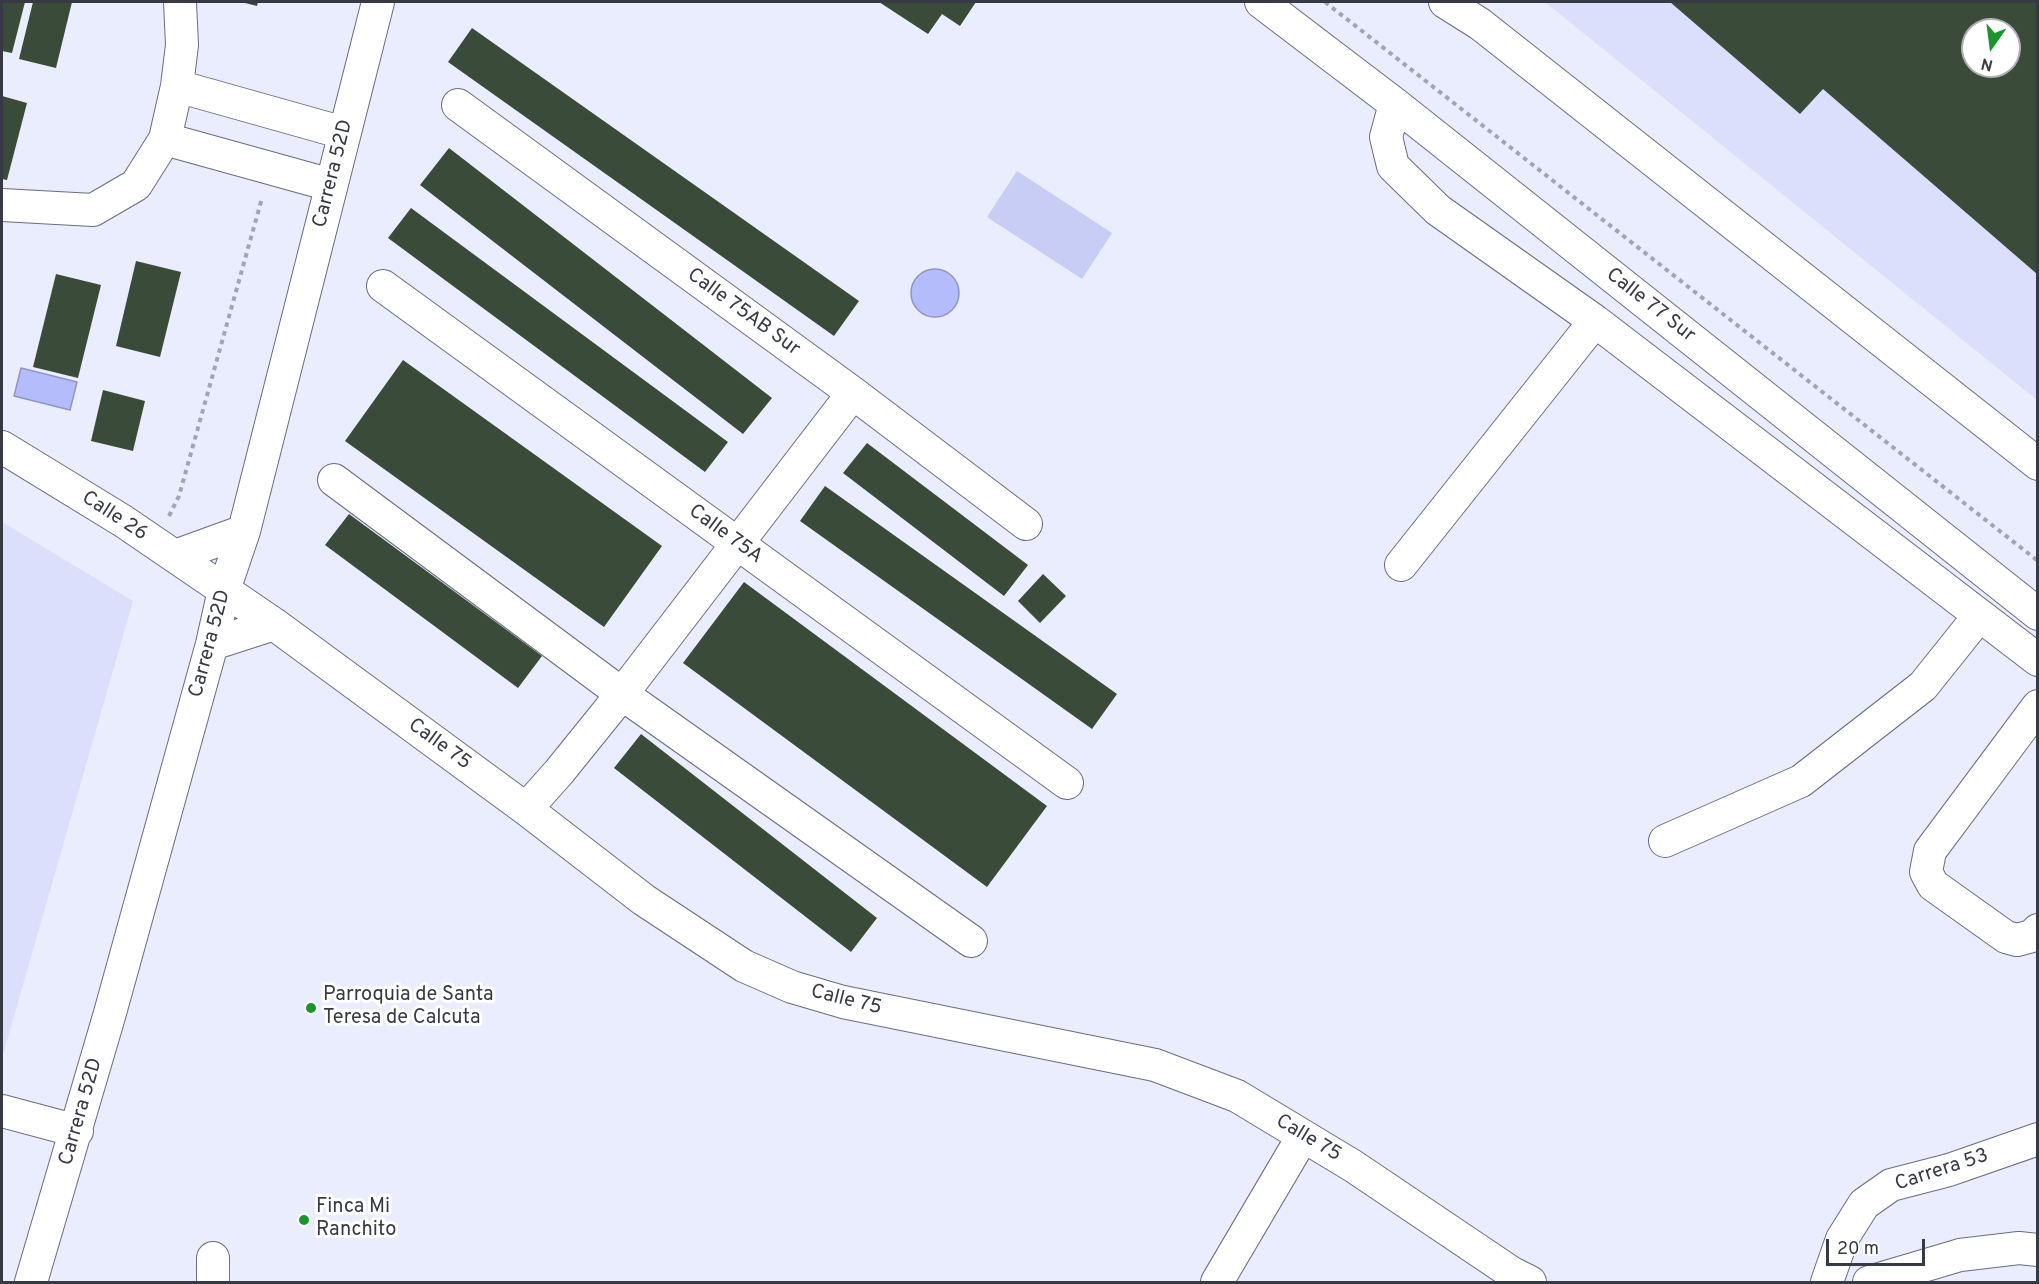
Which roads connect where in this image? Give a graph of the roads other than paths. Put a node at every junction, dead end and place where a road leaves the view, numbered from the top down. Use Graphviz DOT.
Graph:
graph roads {
  1 [pos="180,2"];
  2 [pos="378,2"];
  3 [pos="1260,2"];
  4 [pos="1445,2"];
  5 [pos="177,86"];
  6 [pos="1395,104"];
  7 [pos="458,105"];
  8 [pos="344,133"];
  9 [pos="165,139"];
  10 [pos="331,185"];
  11 [pos="2,205"];
  12 [pos="383,286"];
  13 [pos="1595,321"];
  14 [pos="853,393"];
  15 [pos="2,447"];
  16 [pos="2037,464"];
  17 [pos="334,480"];
  18 [pos="1026,524"];
  19 [pos="244,531"];
  20 [pos="737,544"];
  21 [pos="165,550"];
  22 [pos="1401,565"];
  23 [pos="224,590"];
  24 [pos="2037,614"];
  25 [pos="1979,616"];
  26 [pos="274,624"];
  27 [pos="212,644"];
  28 [pos="2037,660"];
  29 [pos="622,694"];
  30 [pos="2037,705"];
  31 [pos="1067,783"];
  32 [pos="526,809"];
  33 [pos="1665,841"];
  34 [pos="2037,930"];
  35 [pos="971,940"];
  36 [pos="2,1111"];
  37 [pos="77,1131"];
  38 [pos="1303,1136"];
  39 [pos="2037,1140"];
  40 [pos="2037,1250"];
  41 [pos="31,1282"];
  42 [pos="1217,1282"];
  43 [pos="1530,1282"];
  44 [pos="1827,1282"];
  45 [pos="1869,1282"];
  1 -- 5 [label="street"];
  2 -- 8 [label="street, Carrera 52D"];
  3 -- 6 [label="street, Calle 77 Sur"];
  4 -- 16 [label="street"];
  5 -- 8 [label="street"];
  5 -- 9 [label="street"];
  6 -- 13 [label="street"];
  6 -- 24 [label="street, Calle 77 Sur"];
  7 -- 14 [label="street, Calle 75AB Sur"];
  8 -- 10 [label="street, Carrera 52D"];
  9 -- 10 [label="street"];
  9 -- 11 [label="street"];
  10 -- 19 [label="street, Carrera 52D"];
  12 -- 20 [label="street, Calle 75A"];
  13 -- 22 [label="street"];
  13 -- 25 [label="street"];
  14 -- 18 [label="street, Calle 75AB Sur"];
  14 -- 20 [label="street"];
  15 -- 21 [label="street, Calle 26"];
  17 -- 29 [label="street"];
  19 -- 21 [label="street"];
  19 -- 23 [label="street, Carrera 52D"];
  20 -- 29 [label="street"];
  20 -- 31 [label="street, Calle 75A"];
  21 -- 23 [label="street, Calle 26"];
  23 -- 26 [label="street, Calle 75"];
  23 -- 27 [label="street, Carrera 52D"];
  25 -- 28 [label="street"];
  25 -- 33 [label="street"];
  26 -- 27 [label="street"];
  26 -- 32 [label="street, Calle 75"];
  27 -- 37 [label="street, Carrera 52D"];
  29 -- 32 [label="street"];
  29 -- 35 [label="street"];
  30 -- 34 [label="street"];
  32 -- 38 [label="street, Calle 75"];
  36 -- 37 [label="street"];
  37 -- 41 [label="street, Carrera 52D"];
  38 -- 42 [label="street"];
  38 -- 43 [label="street, Calle 75"];
  39 -- 44 [label="street, Carrera 53"];
  40 -- 45 [label="street"];
}
